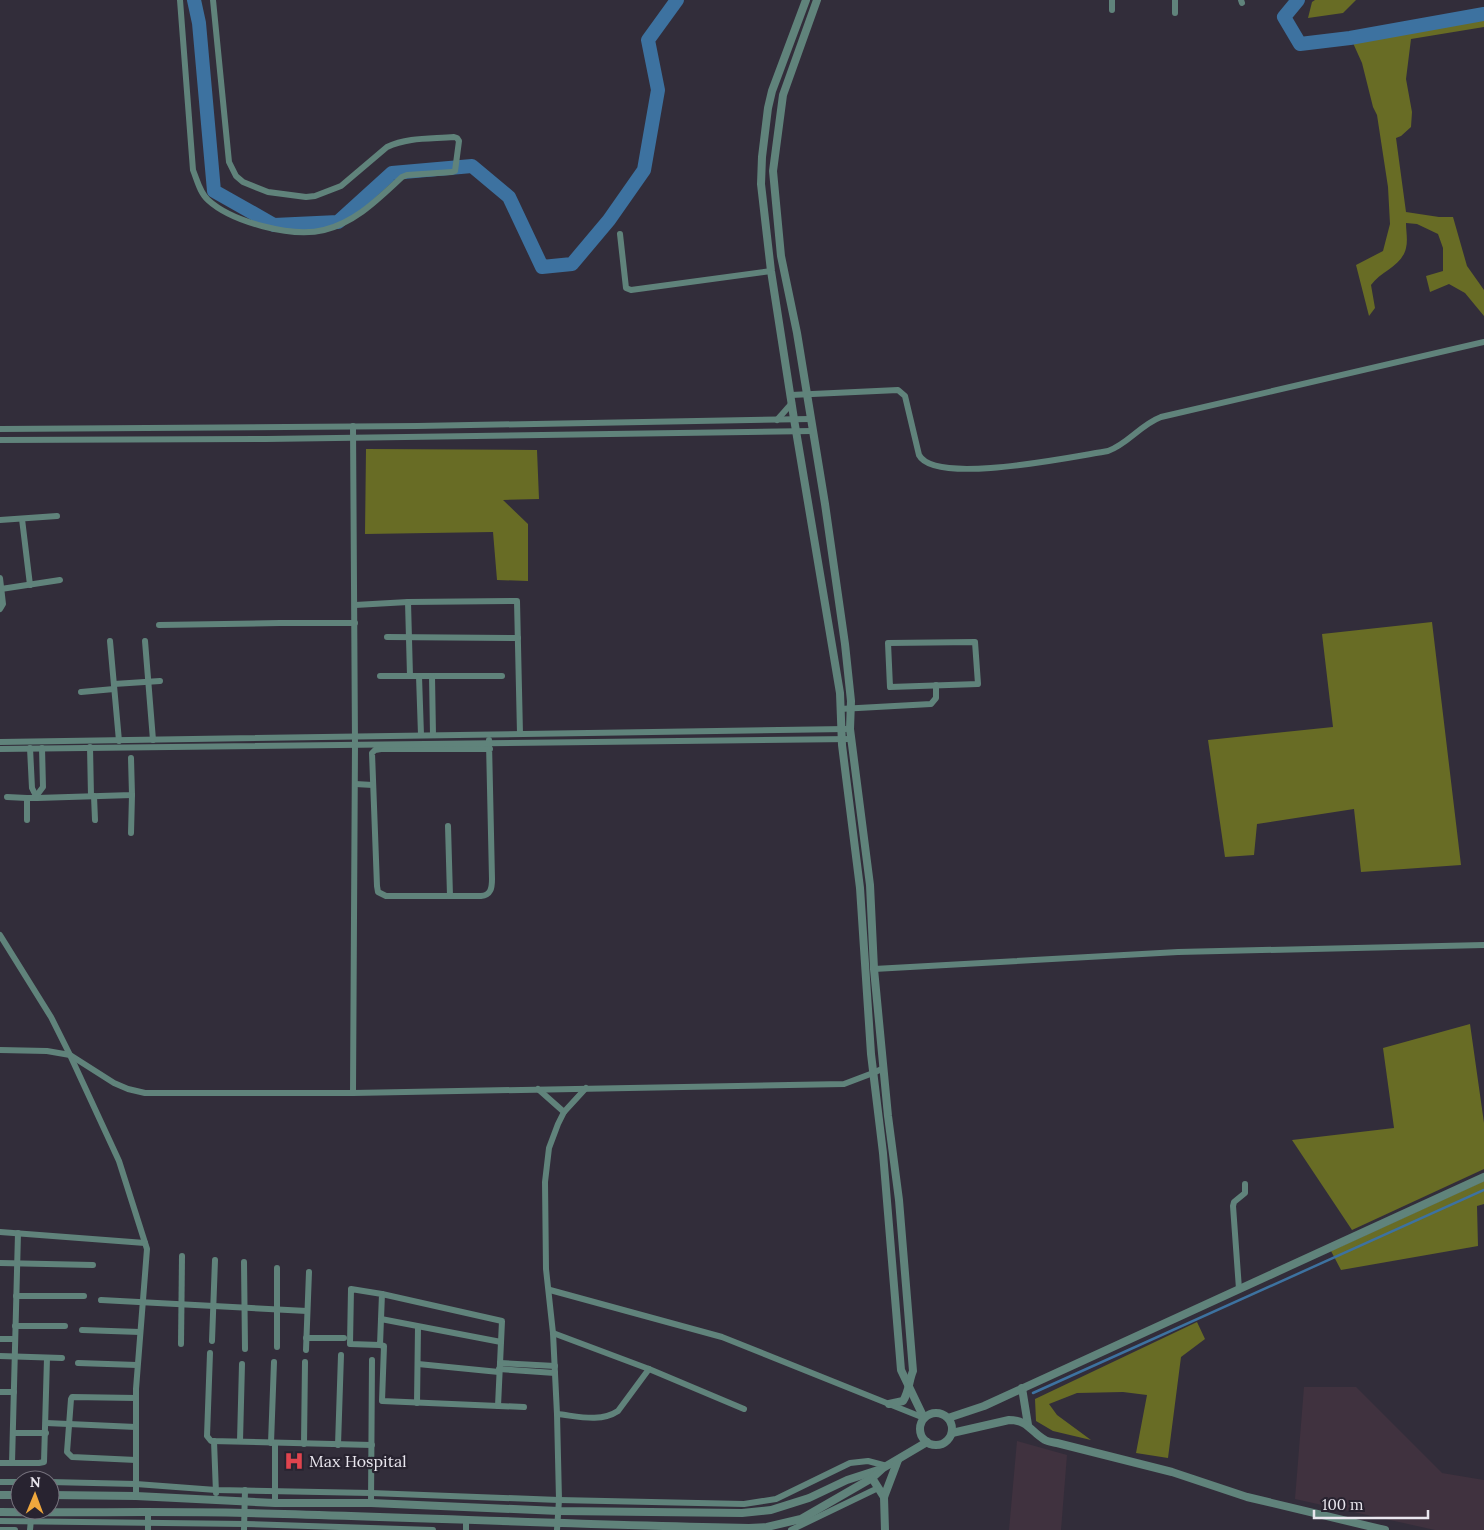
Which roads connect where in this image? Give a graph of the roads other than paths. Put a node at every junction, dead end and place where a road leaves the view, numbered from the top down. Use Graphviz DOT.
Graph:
graph roads {
  1 [pos="180,0"];
  2 [pos="213,0"];
  3 [pos="806,0"];
  4 [pos="817,0"];
  5 [pos="1112,0"];
  6 [pos="1175,0"];
  7 [pos="1112,10"];
  8 [pos="1175,13"];
  9 [pos="762,170"];
  10 [pos="773,171"];
  11 [pos="620,234"];
  12 [pos="771,271"];
  13 [pos="1484,342"];
  14 [pos="806,394"];
  15 [pos="791,399"];
  16 [pos="794,419"];
  17 [pos="810,419"];
  18 [pos="777,420"];
  19 [pos="353,426"];
  20 [pos="0,429"];
  21 [pos="812,430"];
  22 [pos="796,431"];
  23 [pos="354,436"];
  24 [pos="0,440"];
  25 [pos="57,516"];
  26 [pos="22,519"];
  27 [pos="0,520"];
  28 [pos="0,578"];
  29 [pos="60,580"];
  30 [pos="30,585"];
  31 [pos="1,589"];
  32 [pos="408,602"];
  33 [pos="354,605"];
  34 [pos="0,609"];
  35 [pos="355,623"];
  36 [pos="159,625"];
  37 [pos="387,637"];
  38 [pos="408,637"];
  39 [pos="518,638"];
  40 [pos="110,641"];
  41 [pos="145,641"];
  42 [pos="380,676"];
  43 [pos="410,676"];
  44 [pos="419,676"];
  45 [pos="432,676"];
  46 [pos="502,676"];
  47 [pos="160,681"];
  48 [pos="149,682"];
  49 [pos="114,686"];
  50 [pos="936,686"];
  51 [pos="81,692"];
  52 [pos="851,708"];
  53 [pos="840,709"];
  54 [pos="850,729"];
  55 [pos="840,730"];
  56 [pos="520,734"];
  57 [pos="421,735"];
  58 [pos="433,735"];
  59 [pos="489,735"];
  60 [pos="851,739"];
  61 [pos="154,740"];
  62 [pos="841,740"];
  63 [pos="119,741"];
  64 [pos="355,741"];
  65 [pos="0,742"];
  66 [pos="490,746"];
  67 [pos="30,748"];
  68 [pos="42,748"];
  69 [pos="90,748"];
  70 [pos="0,749"];
  71 [pos="131,758"];
  72 [pos="355,784"];
  73 [pos="373,784"];
  74 [pos="132,795"];
  75 [pos="37,796"];
  76 [pos="93,796"];
  77 [pos="7,797"];
  78 [pos="26,798"];
  79 [pos="27,820"];
  80 [pos="95,820"];
  81 [pos="448,826"];
  82 [pos="131,833"];
  83 [pos="450,896"];
  84 [pos="0,935"];
  85 [pos="1484,945"];
  86 [pos="874,969"];
  87 [pos="0,1050"];
  88 [pos="70,1055"];
  89 [pos="884,1068"];
  90 [pos="873,1073"];
  91 [pos="586,1088"];
  92 [pos="538,1089"];
  93 [pos="353,1093"];
  94 [pos="564,1112"];
  95 [pos="1484,1176"];
  96 [pos="1245,1184"];
  97 [pos="0,1232"];
  98 [pos="18,1233"];
  99 [pos="145,1243"];
  100 [pos="182,1256"];
  101 [pos="215,1260"];
  102 [pos="244,1262"];
  103 [pos="0,1263"];
  104 [pos="17,1264"];
  105 [pos="93,1265"];
  106 [pos="277,1268"];
  107 [pos="309,1272"];
  108 [pos="1239,1289"];
  109 [pos="550,1290"];
  110 [pos="382,1294"];
  111 [pos="16,1296"];
  112 [pos="84,1296"];
  113 [pos="101,1300"];
  114 [pos="143,1301"];
  115 [pos="182,1304"];
  116 [pos="212,1306"];
  117 [pos="244,1307"];
  118 [pos="277,1309"];
  119 [pos="307,1311"];
  120 [pos="381,1319"];
  121 [pos="16,1326"];
  122 [pos="65,1326"];
  123 [pos="418,1327"];
  124 [pos="82,1330"];
  125 [pos="140,1332"];
  126 [pos="553,1333"];
  127 [pos="306,1338"];
  128 [pos="344,1338"];
  129 [pos="0,1339"];
  130 [pos="15,1339"];
  131 [pos="212,1341"];
  132 [pos="501,1342"];
  133 [pos="181,1344"];
  134 [pos="380,1345"];
  135 [pos="276,1347"];
  136 [pos="245,1349"];
  137 [pos="306,1350"];
  138 [pos="210,1353"];
  139 [pos="340,1355"];
  140 [pos="0,1356"];
  141 [pos="15,1357"];
  142 [pos="46,1358"];
  143 [pos="62,1358"];
  144 [pos="372,1360"];
  145 [pos="274,1362"];
  146 [pos="306,1362"];
  147 [pos="78,1363"];
  148 [pos="138,1364"];
  149 [pos="242,1364"];
  150 [pos="418,1364"];
  151 [pos="499,1368"];
  152 [pos="555,1369"];
  153 [pos="649,1369"];
  154 [pos="908,1383"];
  155 [pos="1022,1388"];
  156 [pos="0,1392"];
  157 [pos="14,1392"];
  158 [pos="136,1398"];
  159 [pos="417,1403"];
  160 [pos="890,1404"];
  161 [pos="498,1406"];
  162 [pos="524,1407"];
  163 [pos="744,1409"];
  164 [pos="557,1414"];
  165 [pos="924,1418"];
  166 [pos="948,1418"];
  167 [pos="46,1423"];
  168 [pos="68,1424"];
  169 [pos="1028,1425"];
  170 [pos="136,1427"];
  171 [pos="13,1433"];
  172 [pos="46,1433"];
  173 [pos="952,1433"];
  174 [pos="214,1441"];
  175 [pos="240,1441"];
  176 [pos="927,1442"];
  177 [pos="273,1443"];
  178 [pos="304,1444"];
  179 [pos="338,1444"];
  180 [pos="372,1446"];
  181 [pos="136,1460"];
  182 [pos="898,1460"];
  183 [pos="0,1463"];
  184 [pos="12,1463"];
  185 [pos="885,1467"];
  186 [pos="872,1478"];
  187 [pos="60,1482"];
  188 [pos="136,1484"];
  189 [pos="878,1488"];
  190 [pos="216,1490"];
  191 [pos="245,1490"];
  192 [pos="275,1491"];
  193 [pos="371,1493"];
  194 [pos="60,1495"];
  195 [pos="136,1496"];
  196 [pos="884,1497"];
  197 [pos="216,1500"];
  198 [pos="559,1500"];
  199 [pos="245,1501"];
  200 [pos="275,1503"];
  201 [pos="371,1504"];
  202 [pos="558,1511"];
  203 [pos="148,1512"];
  204 [pos="245,1513"];
  205 [pos="60,1515"];
  206 [pos="60,1517"];
  207 [pos="466,1520"];
  208 [pos="148,1522"];
  209 [pos="538,1526"];
  210 [pos="245,1527"];
  211 [pos="557,1527"];
  212 [pos="292,1528"];
  213 [pos="656,1528"];
  214 [pos="0,1530"];
  215 [pos="15,1530"];
  216 [pos="148,1530"];
  217 [pos="433,1530"];
  218 [pos="466,1530"];
  219 [pos="791,1530"];
  220 [pos="885,1530"];
  221 [pos="1385,1530"];
  1 -- 2 [label="street"];
  3 -- 9 [label="street"];
  4 -- 10 [label="street"];
  5 -- 7 [label="street"];
  6 -- 8 [label="street"];
  9 -- 10 [label="street"];
  9 -- 12 [label="street"];
  10 -- 14 [label="street"];
  11 -- 12 [label="street"];
  12 -- 15 [label="street"];
  13 -- 14 [label="street"];
  14 -- 15 [label="street"];
  14 -- 17 [label="street"];
  15 -- 16 [label="street"];
  15 -- 18 [label="street"];
  16 -- 17 [label="street"];
  16 -- 18 [label="street"];
  16 -- 22 [label="street"];
  17 -- 21 [label="street"];
  18 -- 19 [label="street"];
  19 -- 20 [label="street"];
  19 -- 23 [label="street"];
  21 -- 22 [label="street"];
  21 -- 52 [label="street"];
  22 -- 23 [label="street"];
  22 -- 53 [label="street"];
  23 -- 24 [label="street"];
  23 -- 33 [label="street"];
  25 -- 26 [label="street"];
  26 -- 27 [label="street"];
  26 -- 30 [label="street"];
  28 -- 31 [label="street"];
  29 -- 30 [label="street"];
  30 -- 31 [label="street"];
  31 -- 34 [label="street"];
  32 -- 33 [label="street"];
  32 -- 38 [label="street"];
  32 -- 39 [label="street"];
  33 -- 35 [label="street"];
  35 -- 36 [label="street"];
  35 -- 64 [label="street"];
  37 -- 38 [label="street"];
  38 -- 39 [label="street"];
  38 -- 43 [label="street"];
  39 -- 56 [label="street"];
  40 -- 49 [label="street"];
  41 -- 48 [label="street"];
  42 -- 43 [label="street"];
  43 -- 44 [label="street"];
  44 -- 45 [label="street"];
  44 -- 57 [label="street"];
  45 -- 46 [label="street"];
  45 -- 58 [label="street"];
  47 -- 48 [label="street"];
  48 -- 49 [label="street"];
  48 -- 61 [label="street"];
  49 -- 51 [label="street"];
  49 -- 63 [label="street"];
  50 -- 50 [label="street"];
  50 -- 52 [label="street"];
  52 -- 53 [label="street"];
  52 -- 54 [label="street"];
  53 -- 55 [label="street"];
  54 -- 55 [label="street"];
  54 -- 60 [label="street"];
  55 -- 56 [label="street"];
  55 -- 62 [label="street"];
  56 -- 59 [label="street"];
  57 -- 58 [label="street"];
  57 -- 64 [label="street"];
  58 -- 59 [label="street"];
  59 -- 66 [label="street"];
  60 -- 62 [label="street"];
  60 -- 86 [label="street"];
  61 -- 63 [label="street"];
  61 -- 64 [label="street"];
  62 -- 66 [label="street"];
  62 -- 90 [label="street"];
  63 -- 65 [label="street"];
  64 -- 66 [label="street"];
  64 -- 69 [label="street"];
  64 -- 72 [label="street"];
  66 -- 73 [label="street"];
  66 -- 83 [label="street"];
  67 -- 68 [label="street"];
  67 -- 70 [label="street"];
  67 -- 75 [label="street"];
  68 -- 69 [label="street"];
  68 -- 75 [label="street"];
  69 -- 76 [label="street"];
  71 -- 74 [label="street"];
  72 -- 73 [label="street"];
  72 -- 93 [label="street"];
  73 -- 83 [label="street"];
  74 -- 76 [label="street"];
  74 -- 82 [label="street"];
  75 -- 76 [label="street"];
  75 -- 78 [label="street"];
  76 -- 80 [label="street"];
  77 -- 78 [label="street"];
  78 -- 79 [label="street"];
  81 -- 83 [label="street"];
  84 -- 88 [label="street"];
  85 -- 86 [label="street"];
  86 -- 89 [label="street"];
  87 -- 88 [label="street"];
  88 -- 93 [label="street"];
  88 -- 99 [label="street"];
  89 -- 90 [label="street"];
  89 -- 154 [label="street"];
  90 -- 91 [label="street"];
  90 -- 154 [label="street"];
  91 -- 92 [label="street"];
  91 -- 94 [label="street"];
  92 -- 93 [label="street"];
  92 -- 94 [label="street"];
  94 -- 109 [label="street"];
  95 -- 108 [label="street"];
  96 -- 108 [label="street"];
  97 -- 98 [label="street"];
  98 -- 99 [label="street"];
  98 -- 104 [label="street"];
  99 -- 114 [label="street"];
  100 -- 115 [label="street"];
  101 -- 116 [label="street"];
  102 -- 117 [label="street"];
  103 -- 104 [label="street"];
  104 -- 105 [label="street"];
  104 -- 111 [label="street"];
  106 -- 118 [label="street"];
  107 -- 119 [label="street"];
  108 -- 155 [label="street"];
  109 -- 126 [label="street"];
  109 -- 160 [label="street"];
  110 -- 120 [label="street"];
  110 -- 132 [label="street"];
  110 -- 134 [label="street"];
  111 -- 112 [label="street"];
  111 -- 121 [label="street"];
  113 -- 114 [label="street"];
  114 -- 115 [label="street"];
  114 -- 125 [label="street"];
  115 -- 116 [label="street"];
  115 -- 133 [label="street"];
  116 -- 117 [label="street"];
  116 -- 131 [label="street"];
  117 -- 118 [label="street"];
  117 -- 136 [label="street"];
  118 -- 119 [label="street"];
  118 -- 135 [label="street"];
  119 -- 127 [label="street"];
  120 -- 123 [label="street"];
  120 -- 134 [label="street"];
  121 -- 122 [label="street"];
  121 -- 130 [label="street"];
  123 -- 132 [label="street"];
  123 -- 150 [label="street"];
  124 -- 125 [label="street"];
  125 -- 148 [label="street"];
  126 -- 152 [label="street"];
  126 -- 153 [label="street"];
  127 -- 128 [label="street"];
  127 -- 137 [label="street"];
  129 -- 130 [label="street"];
  130 -- 141 [label="street"];
  132 -- 151 [label="street"];
  134 -- 159 [label="street"];
  138 -- 174 [label="street"];
  139 -- 179 [label="street"];
  140 -- 141 [label="street"];
  141 -- 142 [label="street"];
  141 -- 157 [label="street"];
  142 -- 143 [label="street"];
  142 -- 167 [label="street"];
  144 -- 180 [label="street"];
  145 -- 177 [label="street"];
  146 -- 178 [label="street"];
  147 -- 148 [label="street"];
  148 -- 158 [label="street"];
  149 -- 175 [label="street"];
  150 -- 151 [label="street"];
  150 -- 159 [label="street"];
  151 -- 152 [label="street"];
  151 -- 161 [label="street"];
  152 -- 164 [label="street"];
  153 -- 163 [label="street"];
  153 -- 164 [label="street"];
  154 -- 160 [label="street"];
  154 -- 165 [label="street"];
  155 -- 166 [label="street"];
  155 -- 169 [label="street"];
  156 -- 157 [label="street"];
  157 -- 171 [label="street"];
  158 -- 168 [label="street"];
  158 -- 170 [label="street"];
  159 -- 161 [label="street"];
  160 -- 165 [label="street"];
  161 -- 162 [label="street"];
  164 -- 198 [label="street"];
  165 -- 166 [label="street"];
  165 -- 176 [label="street"];
  166 -- 173 [label="street"];
  167 -- 168 [label="street"];
  167 -- 172 [label="street"];
  168 -- 170 [label="street"];
  168 -- 181 [label="street"];
  169 -- 173 [label="street"];
  169 -- 221 [label="street"];
  170 -- 181 [label="street"];
  171 -- 172 [label="street"];
  171 -- 184 [label="street"];
  172 -- 184 [label="street"];
  173 -- 176 [label="street"];
  174 -- 175 [label="street"];
  174 -- 190 [label="street"];
  175 -- 177 [label="street"];
  176 -- 182 [label="street"];
  177 -- 178 [label="street"];
  177 -- 192 [label="street"];
  178 -- 179 [label="street"];
  179 -- 180 [label="street"];
  180 -- 193 [label="street"];
  181 -- 188 [label="street"];
  182 -- 185 [label="street"];
  182 -- 196 [label="street"];
  183 -- 184 [label="street"];
  185 -- 186 [label="street"];
  185 -- 198 [label="street"];
  185 -- 202 [label="street"];
  186 -- 189 [label="street"];
  186 -- 213 [label="street"];
  187 -- 188 [label="street"];
  188 -- 190 [label="street"];
  188 -- 195 [label="street"];
  189 -- 196 [label="street"];
  189 -- 219 [label="street"];
  190 -- 191 [label="street"];
  190 -- 197 [label="street"];
  191 -- 192 [label="street"];
  191 -- 199 [label="street"];
  192 -- 193 [label="street"];
  192 -- 200 [label="street"];
  193 -- 198 [label="street"];
  193 -- 201 [label="street"];
  194 -- 195 [label="street"];
  195 -- 197 [label="street"];
  196 -- 220 [label="street"];
  197 -- 199 [label="street"];
  198 -- 202 [label="street"];
  199 -- 200 [label="street"];
  199 -- 204 [label="street"];
  200 -- 201 [label="street"];
  201 -- 202 [label="street"];
  202 -- 211 [label="street"];
  203 -- 204 [label="street"];
  203 -- 205 [label="street"];
  203 -- 208 [label="street"];
  204 -- 207 [label="street"];
  204 -- 210 [label="street"];
  206 -- 208 [label="street"];
  207 -- 209 [label="street"];
  207 -- 218 [label="street"];
  208 -- 210 [label="street"];
  208 -- 216 [label="street"];
  209 -- 211 [label="street"];
  210 -- 212 [label="street"];
  211 -- 213 [label="street"];
  212 -- 217 [label="street"];
  214 -- 215 [label="street"];
}
